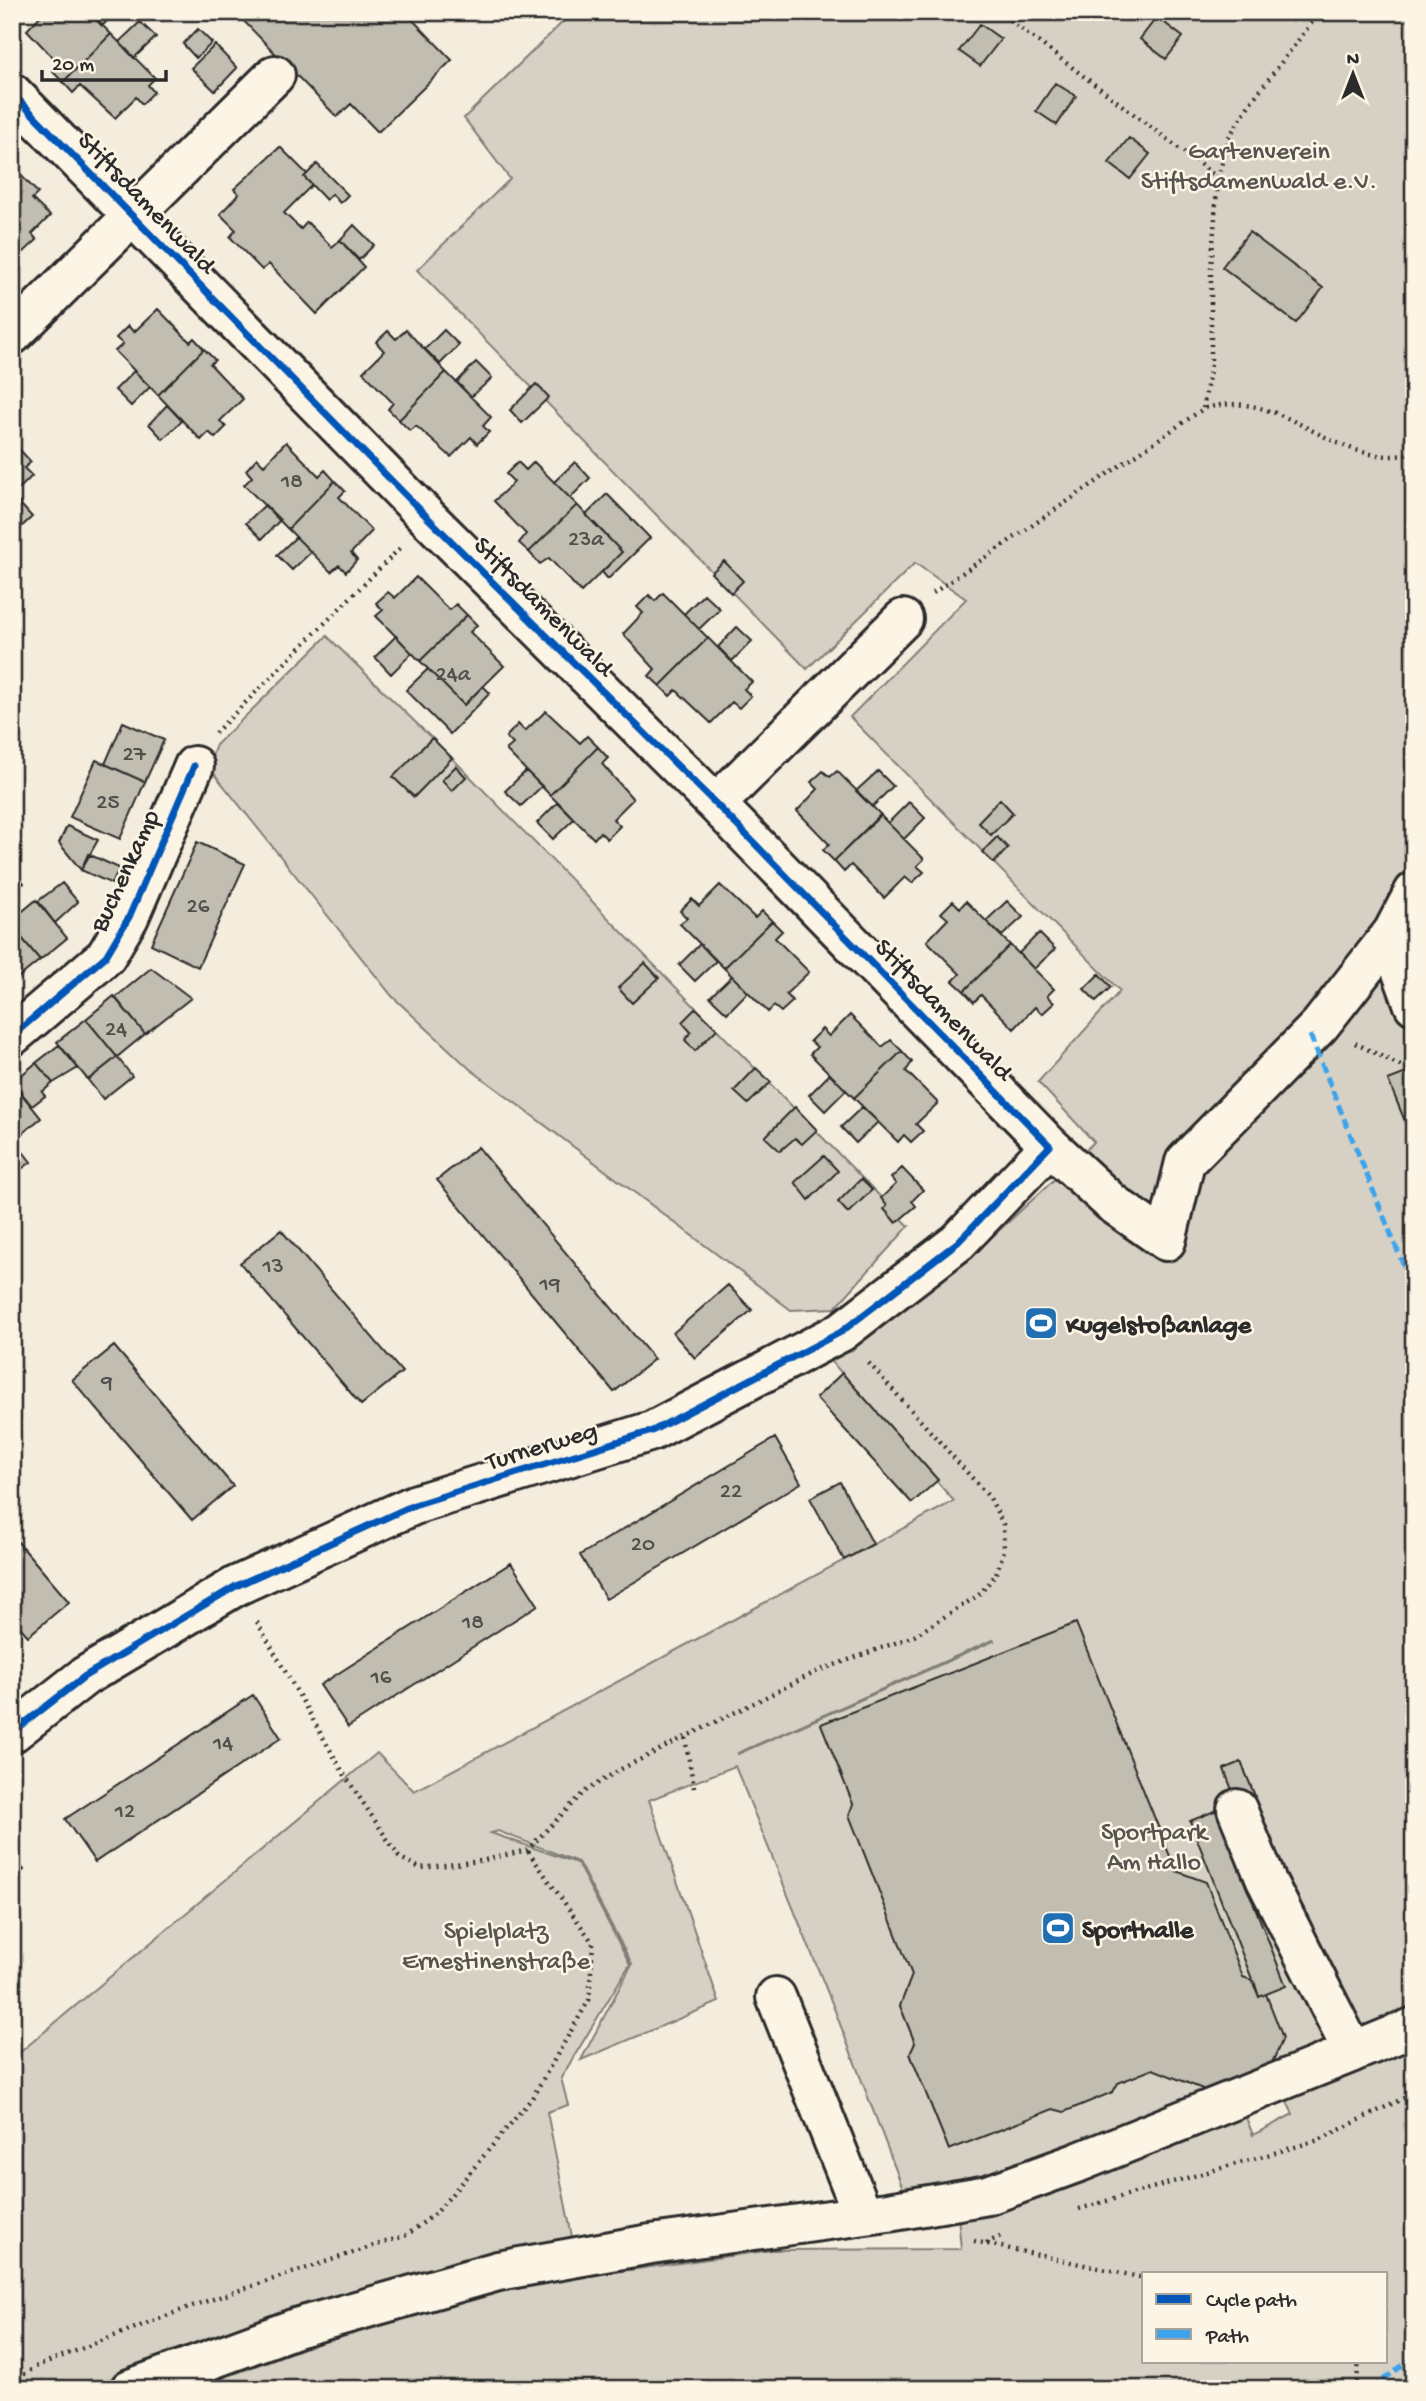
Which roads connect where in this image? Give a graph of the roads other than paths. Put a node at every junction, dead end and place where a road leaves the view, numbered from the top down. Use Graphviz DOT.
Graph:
graph roads {
  1 [pos="275,75"];
  2 [pos="12,93"];
  3 [pos="133,214"];
  4 [pos="12,335"];
  5 [pos="903,619"];
  6 [pos="194,766"];
  7 [pos="716,804"];
  8 [pos="1414,892"];
  9 [pos="1393,932"];
  10 [pos="1414,1005"];
  11 [pos="12,1036"];
  12 [pos="1050,1146"];
  13 [pos="12,1733"];
  14 [pos="1237,1809"];
  15 [pos="776,1997"];
  16 [pos="1414,2027"];
  17 [pos="1353,2052"];
  18 [pos="863,2216"];
  19 [pos="130,2389"];
  1 -- 3 [label="street"];
  2 -- 3 [label="street, Stiftsdamenwald"];
  3 -- 4 [label="street"];
  3 -- 7 [label="street, Stiftsdamenwald"];
  5 -- 7 [label="street"];
  6 -- 11 [label="street, Buchenkamp"];
  7 -- 12 [label="street, Stiftsdamenwald"];
  8 -- 9 [label="street"];
  9 -- 10 [label="street"];
  9 -- 12 [label="street, Stiftsdamenwald"];
  12 -- 13 [label="street, Turnerweg"];
  14 -- 17 [label="street"];
  15 -- 18 [label="street"];
  16 -- 17 [label="street"];
  17 -- 18 [label="street"];
  18 -- 19 [label="street"];
}
